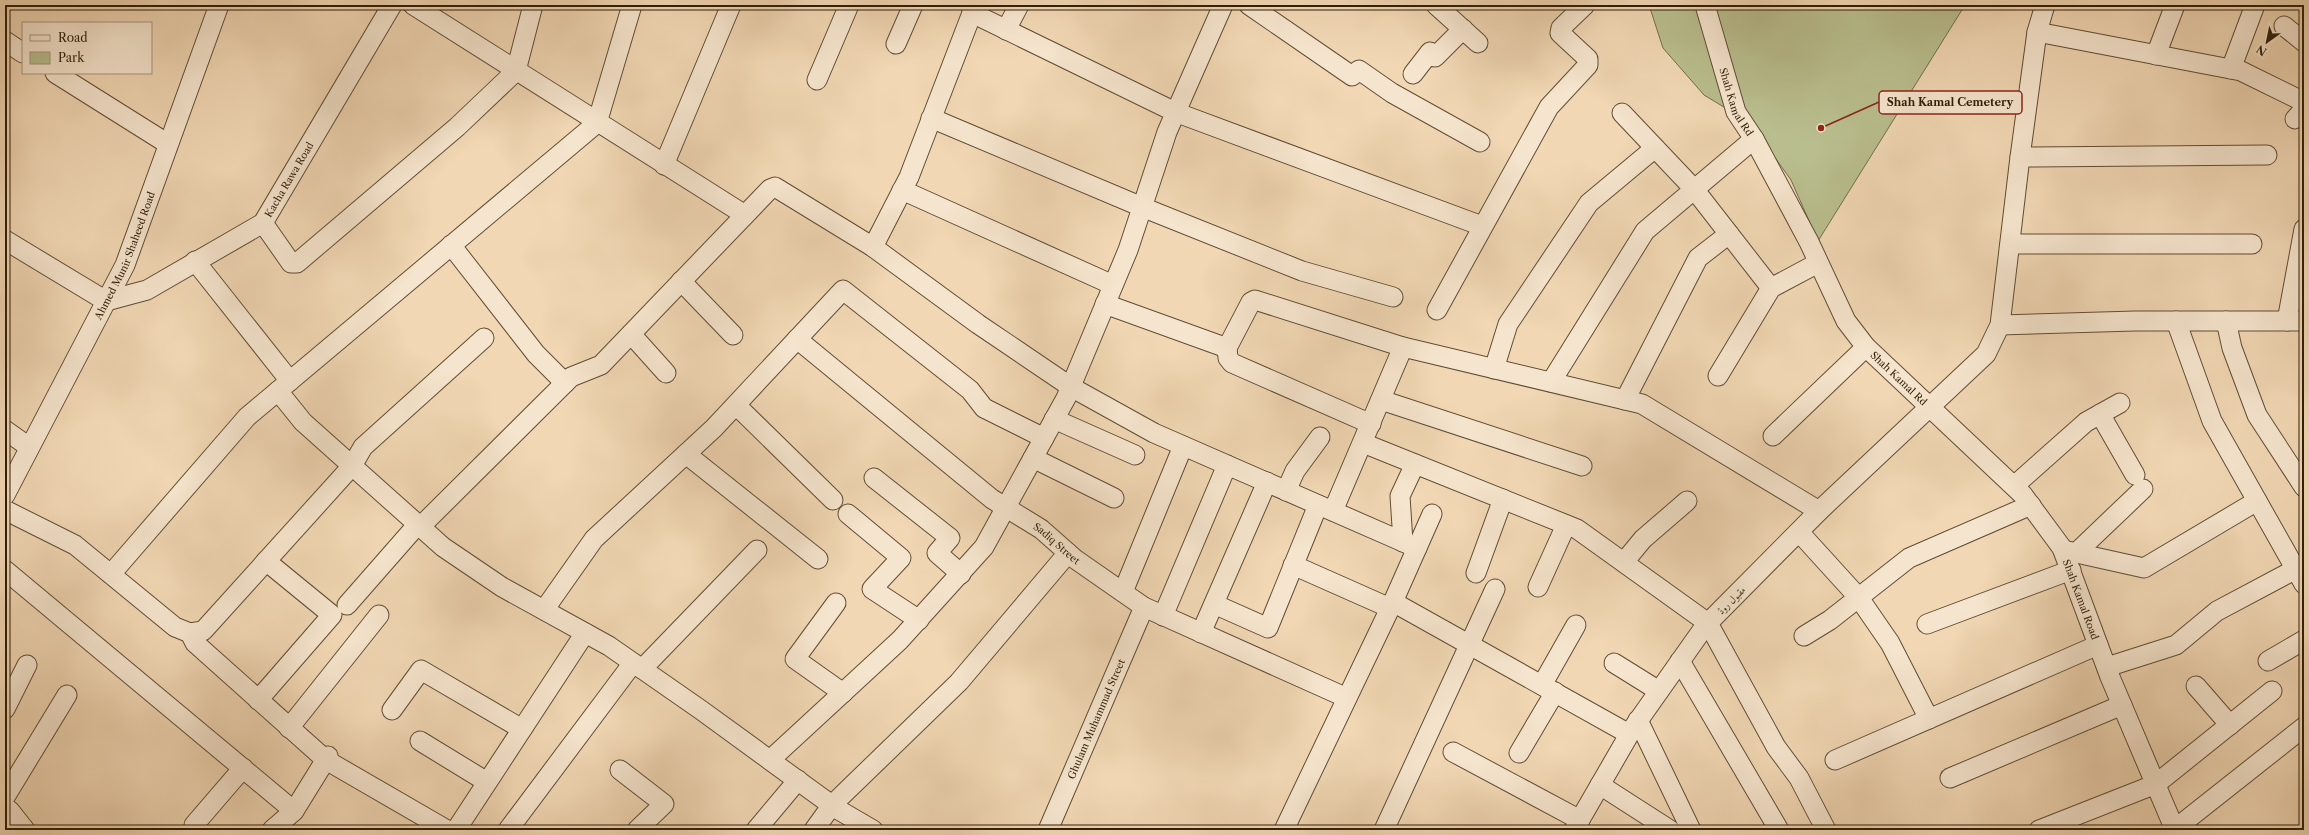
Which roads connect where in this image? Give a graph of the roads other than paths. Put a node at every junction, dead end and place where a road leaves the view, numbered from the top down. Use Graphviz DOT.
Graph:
graph roads {
  1 [pos="219,5"];
  2 [pos="392,5"];
  3 [pos="413,5"];
  4 [pos="533,5"];
  5 [pos="632,5"];
  6 [pos="731,5"];
  7 [pos="849,5"];
  8 [pos="913,5"];
  9 [pos="1019,5"];
  10 [pos="1222,5"];
  11 [pos="1249,5"];
  12 [pos="1436,5"];
  13 [pos="1585,5"];
  14 [pos="1705,5"];
  15 [pos="2045,5"];
  16 [pos="2175,5"];
  17 [pos="2255,5"];
  18 [pos="972,9"];
  19 [pos="2284,26"];
  20 [pos="1463,29"];
  21 [pos="1006,30"];
  22 [pos="2037,32"];
  23 [pos="5,41"];
  24 [pos="2304,42"];
  25 [pos="1478,43"];
  26 [pos="896,44"];
  27 [pos="22,52"];
  28 [pos="2156,54"];
  29 [pos="2231,69"];
  30 [pos="516,71"];
  31 [pos="57,74"];
  32 [pos="1413,74"];
  33 [pos="817,80"];
  34 [pos="2304,102"];
  35 [pos="1175,112"];
  36 [pos="1622,113"];
  37 [pos="931,118"];
  38 [pos="597,123"];
  39 [pos="1754,138"];
  40 [pos="1480,142"];
  41 [pos="168,144"];
  42 [pos="1656,148"];
  43 [pos="2267,155"];
  44 [pos="2020,156"];
  45 [pos="664,165"];
  46 [pos="1694,189"];
  47 [pos="902,190"];
  48 [pos="1142,207"];
  49 [pos="745,215"];
  50 [pos="263,223"];
  51 [pos="1482,226"];
  52 [pos="2304,230"];
  53 [pos="1729,234"];
  54 [pos="5,240"];
  55 [pos="2010,244"];
  56 [pos="2252,244"];
  57 [pos="451,245"];
  58 [pos="873,247"];
  59 [pos="195,261"];
  60 [pos="1818,263"];
  61 [pos="681,281"];
  62 [pos="1113,286"];
  63 [pos="1771,288"];
  64 [pos="1393,297"];
  65 [pos="106,301"];
  66 [pos="1105,304"];
  67 [pos="1437,310"];
  68 [pos="2176,321"];
  69 [pos="2226,321"];
  70 [pos="2296,321"];
  71 [pos="2000,325"];
  72 [pos="631,334"];
  73 [pos="733,335"];
  74 [pos="484,338"];
  75 [pos="797,339"];
  76 [pos="1866,347"];
  77 [pos="1227,348"];
  78 [pos="1403,348"];
  79 [pos="1494,369"];
  80 [pos="666,373"];
  81 [pos="1718,376"];
  82 [pos="1551,382"];
  83 [pos="564,383"];
  84 [pos="284,386"];
  85 [pos="1071,387"];
  86 [pos="1381,400"];
  87 [pos="1625,400"];
  88 [pos="2120,403"];
  89 [pos="736,405"];
  90 [pos="1930,406"];
  91 [pos="2100,414"];
  92 [pos="1054,419"];
  93 [pos="1371,424"];
  94 [pos="5,430"];
  95 [pos="1774,436"];
  96 [pos="1320,437"];
  97 [pos="1044,438"];
  98 [pos="1363,443"];
  99 [pos="1183,446"];
  100 [pos="29,447"];
  101 [pos="686,454"];
  102 [pos="1135,456"];
  103 [pos="1033,458"];
  104 [pos="1415,464"];
  105 [pos="1226,465"];
  106 [pos="352,466"];
  107 [pos="1582,466"];
  108 [pos="874,478"];
  109 [pos="1267,482"];
  110 [pos="2014,486"];
  111 [pos="2304,487"];
  112 [pos="1286,491"];
  113 [pos="5,495"];
  114 [pos="1114,498"];
  115 [pos="1503,499"];
  116 [pos="833,500"];
  117 [pos="1687,501"];
  118 [pos="2257,501"];
  119 [pos="1006,506"];
  120 [pos="2030,506"];
  121 [pos="1326,508"];
  122 [pos="5,510"];
  123 [pos="1819,511"];
  124 [pos="848,514"];
  125 [pos="1432,514"];
  126 [pos="1566,525"];
  127 [pos="419,526"];
  128 [pos="1799,532"];
  129 [pos="1410,545"];
  130 [pos="757,550"];
  131 [pos="1068,553"];
  132 [pos="2070,558"];
  133 [pos="818,559"];
  134 [pos="266,561"];
  135 [pos="1624,562"];
  136 [pos="1293,565"];
  137 [pos="5,570"];
  138 [pos="1476,573"];
  139 [pos="111,574"];
  140 [pos="961,574"];
  141 [pos="2300,577"];
  142 [pos="1538,587"];
  143 [pos="1495,589"];
  144 [pos="1123,592"];
  145 [pos="1859,598"];
  146 [pos="836,603"];
  147 [pos="1214,604"];
  148 [pos="348,605"];
  149 [pos="1392,605"];
  150 [pos="1144,607"];
  151 [pos="544,610"];
  152 [pos="379,615"];
  153 [pos="1163,616"];
  154 [pos="919,620"];
  155 [pos="1708,623"];
  156 [pos="1927,624"];
  157 [pos="1576,625"];
  158 [pos="190,633"];
  159 [pos="585,633"];
  160 [pos="1201,633"];
  161 [pos="1804,636"];
  162 [pos="2304,640"];
  163 [pos="1469,644"];
  164 [pos="2098,645"];
  165 [pos="1680,661"];
  166 [pos="2268,661"];
  167 [pos="1614,663"];
  168 [pos="27,665"];
  169 [pos="638,666"];
  170 [pos="2107,667"];
  171 [pos="2196,686"];
  172 [pos="1548,689"];
  173 [pos="1659,691"];
  174 [pos="2272,691"];
  175 [pos="843,693"];
  176 [pos="67,695"];
  177 [pos="1347,698"];
  178 [pos="258,700"];
  179 [pos="2122,705"];
  180 [pos="5,709"];
  181 [pos="392,710"];
  182 [pos="1929,718"];
  183 [pos="2230,726"];
  184 [pos="1634,727"];
  185 [pos="2304,727"];
  186 [pos="289,728"];
  187 [pos="522,729"];
  188 [pos="420,741"];
  189 [pos="1453,752"];
  190 [pos="1519,753"];
  191 [pos="327,758"];
  192 [pos="770,760"];
  193 [pos="1835,760"];
  194 [pos="243,768"];
  195 [pos="620,770"];
  196 [pos="1950,778"];
  197 [pos="798,780"];
  198 [pos="487,782"];
  199 [pos="2156,784"];
  200 [pos="1600,785"];
  201 [pos="5,797"];
  202 [pos="832,806"];
  203 [pos="5,808"];
  204 [pos="294,811"];
  205 [pos="194,825"];
  206 [pos="1577,825"];
  207 [pos="25,830"];
  208 [pos="272,830"];
  209 [pos="447,830"];
  210 [pos="456,830"];
  211 [pos="508,830"];
  212 [pos="637,830"];
  213 [pos="756,830"];
  214 [pos="814,830"];
  215 [pos="873,830"];
  216 [pos="1048,830"];
  217 [pos="1284,830"];
  218 [pos="1384,830"];
  219 [pos="1670,830"];
  220 [pos="1691,830"];
  221 [pos="1779,830"];
  222 [pos="1826,830"];
  223 [pos="2039,830"];
  224 [pos="2175,830"];
  1 -- 41 [label="street, Ahmed Munir Shaheed Road"];
  2 -- 50 [label="street, Kacha Rawa Road"];
  3 -- 30 [label="street"];
  4 -- 30 [label="street"];
  5 -- 38 [label="street"];
  6 -- 45 [label="street"];
  7 -- 33 [label="street"];
  8 -- 26 [label="street"];
  9 -- 21 [label="street"];
  10 -- 35 [label="street"];
  11 -- 40 [label="street"];
  12 -- 20 [label="street"];
  13 -- 51 [label="street"];
  14 -- 39 [label="street, Shah Kamal Rd"];
  15 -- 22 [label="street, Shah Kamal Rd"];
  16 -- 28 [label="street"];
  17 -- 29 [label="street"];
  18 -- 21 [label="street"];
  18 -- 37 [label="street"];
  19 -- 24 [label="street"];
  20 -- 25 [label="street"];
  20 -- 32 [label="street"];
  21 -- 35 [label="street"];
  22 -- 28 [label="street"];
  22 -- 44 [label="street, Shah Kamal Rd"];
  23 -- 27 [label="street"];
  28 -- 29 [label="street"];
  29 -- 34 [label="street"];
  30 -- 38 [label="street"];
  30 -- 50 [label="street"];
  31 -- 41 [label="street"];
  35 -- 48 [label="street"];
  35 -- 51 [label="street"];
  36 -- 42 [label="street"];
  37 -- 47 [label="street"];
  37 -- 48 [label="street"];
  38 -- 45 [label="street"];
  38 -- 57 [label="street"];
  39 -- 46 [label="street"];
  39 -- 60 [label="street, Shah Kamal Rd"];
  41 -- 65 [label="street, Ahmed Munir Shaheed Road"];
  42 -- 46 [label="street"];
  42 -- 79 [label="street"];
  43 -- 44 [label="street"];
  44 -- 55 [label="street, Shah Kamal Rd"];
  45 -- 49 [label="street"];
  46 -- 53 [label="street"];
  46 -- 82 [label="street"];
  47 -- 58 [label="street"];
  47 -- 62 [label="street"];
  48 -- 62 [label="street"];
  48 -- 64 [label="street"];
  49 -- 58 [label="street"];
  49 -- 61 [label="street"];
  50 -- 59 [label="street, Kacha Rawa Road"];
  51 -- 67 [label="street"];
  52 -- 70 [label="street"];
  53 -- 63 [label="street"];
  53 -- 87 [label="street"];
  54 -- 65 [label="street"];
  55 -- 56 [label="street"];
  55 -- 71 [label="street, Shah Kamal Rd"];
  57 -- 83 [label="street"];
  57 -- 84 [label="street"];
  58 -- 85 [label="street"];
  59 -- 65 [label="street, Kacha Rawa Road"];
  59 -- 84 [label="street"];
  60 -- 63 [label="street"];
  60 -- 76 [label="street, Shah Kamal Rd"];
  61 -- 72 [label="street"];
  61 -- 73 [label="street"];
  62 -- 66 [label="street"];
  63 -- 81 [label="street"];
  65 -- 100 [label="street, Ahmed Munir Shaheed Road"];
  66 -- 77 [label="street"];
  66 -- 85 [label="street"];
  68 -- 69 [label="street"];
  68 -- 71 [label="street"];
  68 -- 118 [label="street"];
  69 -- 70 [label="street"];
  69 -- 111 [label="street"];
  71 -- 90 [label="street, Shah Kamal Rd"];
  72 -- 80 [label="street"];
  72 -- 83 [label="street"];
  74 -- 106 [label="street"];
  75 -- 89 [label="street"];
  75 -- 97 [label="street"];
  75 -- 119 [label="street, Sadiq Street"];
  76 -- 90 [label="street, Shah Kamal Rd"];
  76 -- 95 [label="street"];
  77 -- 78 [label="street"];
  77 -- 93 [label="street"];
  78 -- 79 [label="street"];
  78 -- 86 [label="street"];
  79 -- 82 [label="street"];
  82 -- 87 [label="street"];
  83 -- 127 [label="street"];
  84 -- 106 [label="street"];
  84 -- 139 [label="street"];
  85 -- 92 [label="street"];
  85 -- 99 [label="street"];
  86 -- 93 [label="street"];
  86 -- 107 [label="street"];
  87 -- 123 [label="street"];
  88 -- 91 [label="street"];
  89 -- 101 [label="street"];
  89 -- 116 [label="street"];
  90 -- 110 [label="street, Shah Kamal Road"];
  90 -- 123 [label="street, مقبول روڈ"];
  91 -- 110 [label="street"];
  91 -- 132 [label="street"];
  92 -- 97 [label="street"];
  92 -- 102 [label="street"];
  93 -- 98 [label="street"];
  94 -- 100 [label="street"];
  96 -- 112 [label="street"];
  97 -- 103 [label="street"];
  98 -- 104 [label="street"];
  98 -- 121 [label="street"];
  99 -- 105 [label="street"];
  99 -- 144 [label="street"];
  100 -- 113 [label="street, Ahmed Munir Shaheed Road"];
  101 -- 133 [label="street"];
  101 -- 151 [label="street"];
  103 -- 114 [label="street"];
  103 -- 119 [label="street"];
  104 -- 115 [label="street"];
  104 -- 129 [label="street"];
  105 -- 109 [label="street"];
  105 -- 153 [label="street"];
  106 -- 127 [label="street"];
  106 -- 134 [label="street"];
  108 -- 140 [label="street"];
  109 -- 112 [label="street"];
  109 -- 147 [label="street"];
  110 -- 120 [label="street, Shah Kamal Road"];
  112 -- 121 [label="street"];
  115 -- 126 [label="street"];
  115 -- 138 [label="street"];
  117 -- 135 [label="street"];
  118 -- 132 [label="street"];
  118 -- 141 [label="street"];
  119 -- 131 [label="street, Sadiq Street"];
  119 -- 140 [label="street"];
  120 -- 132 [label="street, Shah Kamal Road"];
  120 -- 145 [label="street"];
  121 -- 129 [label="street"];
  121 -- 136 [label="street"];
  122 -- 139 [label="street"];
  123 -- 128 [label="street, مقبول روڈ"];
  124 -- 154 [label="street"];
  125 -- 129 [label="street"];
  126 -- 135 [label="street"];
  126 -- 142 [label="street"];
  127 -- 148 [label="street"];
  127 -- 151 [label="street"];
  128 -- 145 [label="street"];
  128 -- 155 [label="street, مقبول روڈ"];
  129 -- 149 [label="street"];
  130 -- 169 [label="street"];
  131 -- 144 [label="street, Sadiq Street"];
  131 -- 202 [label="street"];
  132 -- 156 [label="street"];
  132 -- 164 [label="street, Shah Kamal Road"];
  134 -- 158 [label="street"];
  134 -- 178 [label="street"];
  135 -- 155 [label="street"];
  136 -- 147 [label="street"];
  136 -- 149 [label="street"];
  137 -- 194 [label="street"];
  139 -- 158 [label="street"];
  140 -- 154 [label="street"];
  141 -- 170 [label="street"];
  143 -- 163 [label="street"];
  144 -- 150 [label="street, Sadiq Street"];
  145 -- 161 [label="street"];
  145 -- 182 [label="street"];
  146 -- 175 [label="street"];
  147 -- 160 [label="street"];
  149 -- 163 [label="street"];
  149 -- 177 [label="street"];
  150 -- 153 [label="street, Sadiq Street"];
  150 -- 216 [label="street, Ghulam Muhammad Street"];
  151 -- 159 [label="street"];
  152 -- 186 [label="street"];
  153 -- 160 [label="street, Sadiq Street"];
  154 -- 175 [label="street"];
  155 -- 165 [label="street, مقبول روڈ"];
  155 -- 222 [label="street"];
  157 -- 172 [label="street"];
  158 -- 178 [label="street"];
  159 -- 169 [label="street"];
  159 -- 187 [label="street"];
  160 -- 177 [label="street, Sadiq Street"];
  162 -- 166 [label="street"];
  163 -- 172 [label="street"];
  163 -- 218 [label="street"];
  164 -- 170 [label="street, Shah Kamal Road"];
  164 -- 182 [label="street"];
  165 -- 173 [label="street, مقبول روڈ"];
  165 -- 221 [label="street"];
  167 -- 173 [label="street"];
  168 -- 180 [label="street"];
  169 -- 192 [label="street"];
  169 -- 211 [label="street"];
  170 -- 179 [label="street, Shah Kamal Road"];
  171 -- 183 [label="street"];
  172 -- 184 [label="street"];
  172 -- 190 [label="street"];
  173 -- 184 [label="street, مقبول روڈ"];
  174 -- 183 [label="street"];
  175 -- 192 [label="street"];
  176 -- 201 [label="street"];
  177 -- 217 [label="street"];
  178 -- 186 [label="street"];
  179 -- 196 [label="street"];
  179 -- 199 [label="street, Shah Kamal Road"];
  181 -- 187 [label="street"];
  182 -- 193 [label="street"];
  183 -- 199 [label="street"];
  184 -- 200 [label="street, مقبول روڈ"];
  184 -- 220 [label="street"];
  185 -- 224 [label="street"];
  186 -- 191 [label="street"];
  187 -- 198 [label="street"];
  188 -- 198 [label="street"];
  189 -- 206 [label="street"];
  191 -- 204 [label="street"];
  191 -- 209 [label="street"];
  192 -- 197 [label="street"];
  194 -- 204 [label="street"];
  194 -- 205 [label="street"];
  195 -- 212 [label="street"];
  197 -- 202 [label="street"];
  197 -- 213 [label="street"];
  198 -- 210 [label="street"];
  199 -- 223 [label="street"];
  199 -- 224 [label="street, Shah Kamal Road"];
  200 -- 206 [label="street, مقبول روڈ"];
  200 -- 219 [label="street"];
  202 -- 214 [label="street"];
  202 -- 215 [label="street"];
  203 -- 207 [label="street"];
  204 -- 208 [label="street"];
}
